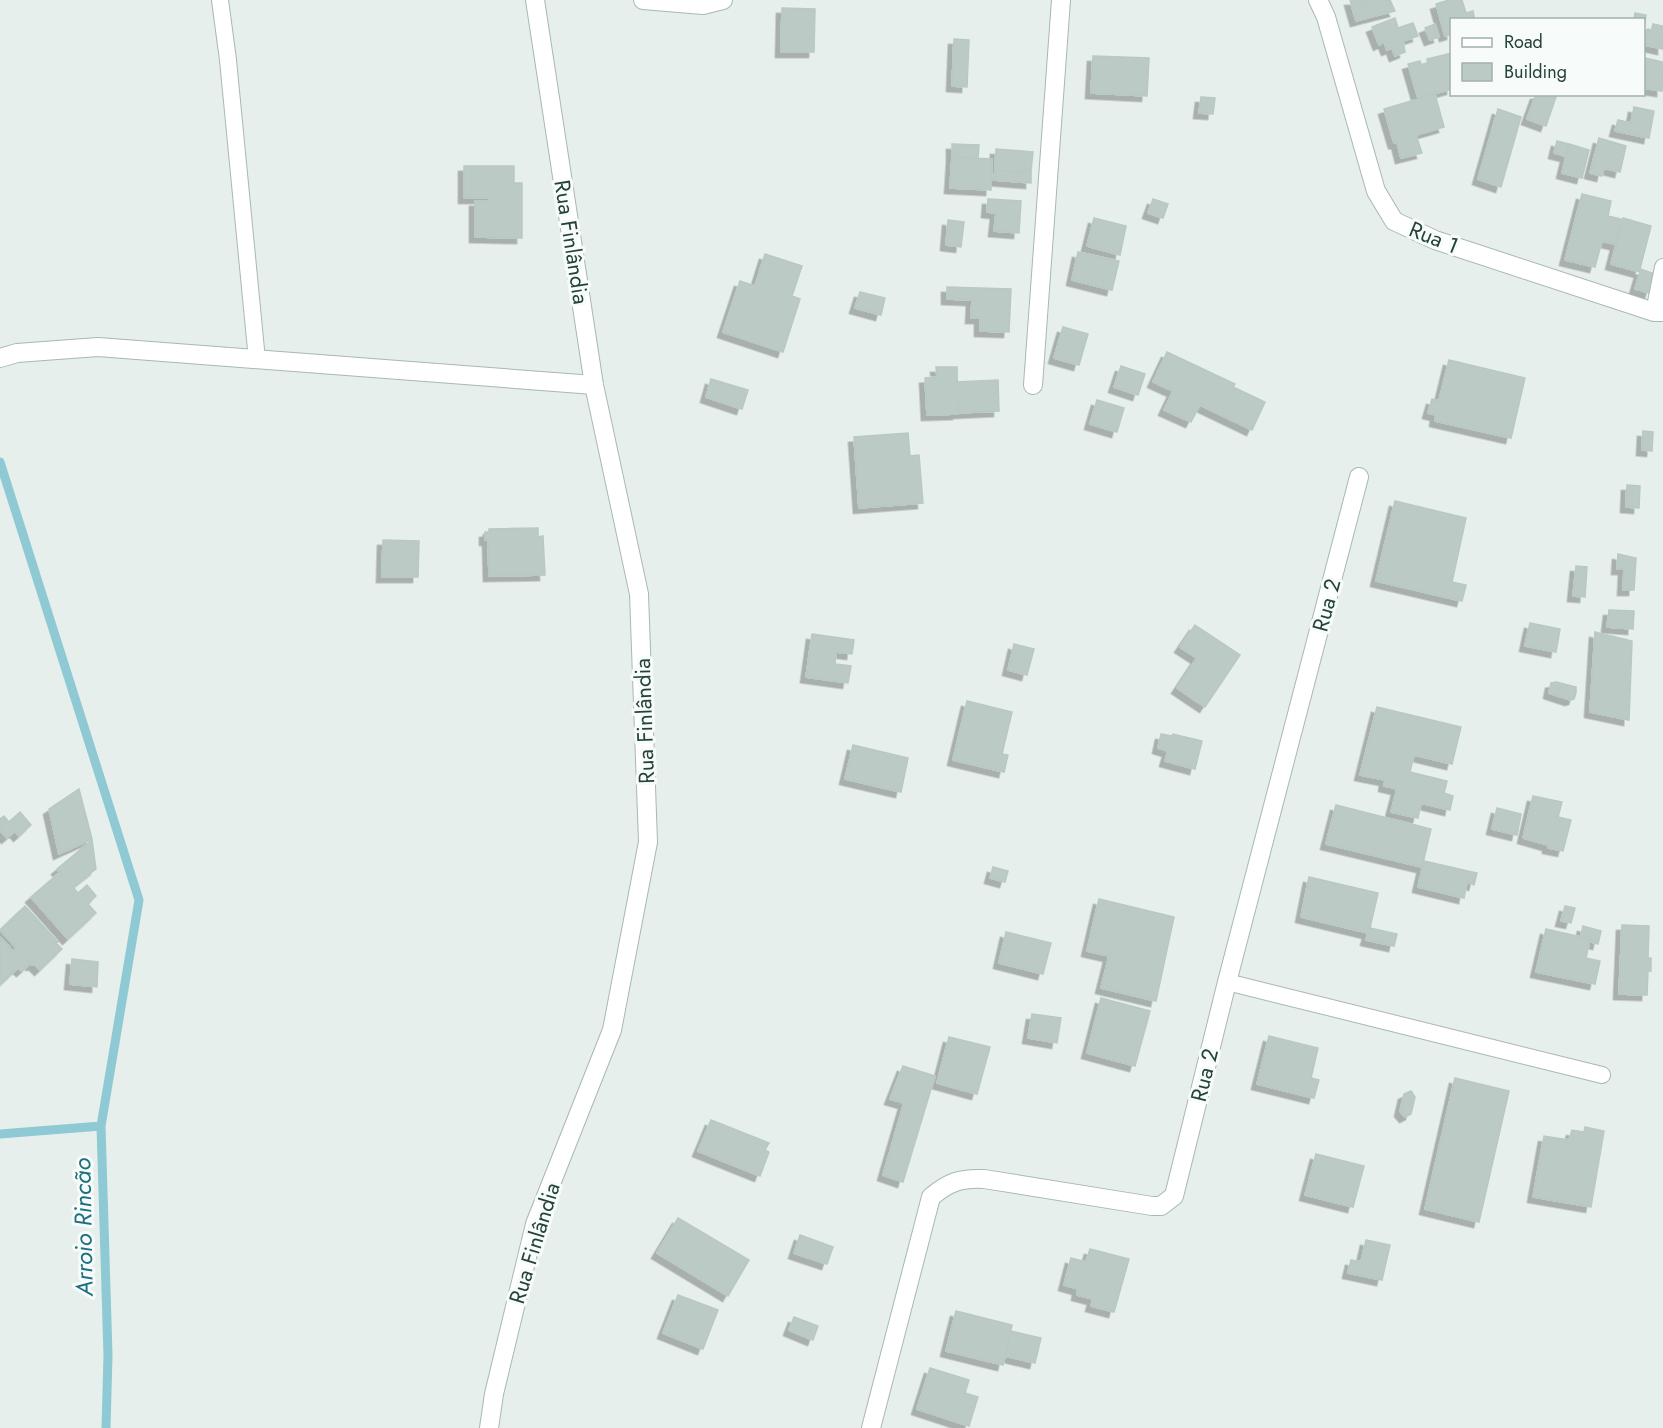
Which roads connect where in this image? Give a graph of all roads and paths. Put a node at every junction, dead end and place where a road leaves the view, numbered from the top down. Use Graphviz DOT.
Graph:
graph roads {
  1 [pos="220,0"];
  2 [pos="535,0"];
  3 [pos="643,0"];
  4 [pos="723,0"];
  5 [pos="1061,0"];
  6 [pos="1318,0"];
  7 [pos="1663,267"];
  8 [pos="1659,312"];
  9 [pos="8,355"];
  10 [pos="257,360"];
  11 [pos="594,385"];
  12 [pos="1033,385"];
  13 [pos="1359,477"];
  14 [pos="1227,982"];
  15 [pos="1602,1075"];
  16 [pos="489,1428"];
  17 [pos="871,1428"];
  1 -- 10 [label="lane"];
  2 -- 11 [label="street, Rua Finlândia"];
  3 -- 4 [label="street"];
  5 -- 12 [label="street"];
  6 -- 8 [label="street, Rua 1"];
  7 -- 8 [label="lane"];
  9 -- 10 [label="street"];
  10 -- 11 [label="street"];
  11 -- 16 [label="street, Rua Finlândia"];
  13 -- 14 [label="street, Rua 2"];
  14 -- 15 [label="lane"];
  14 -- 17 [label="street, Rua 2"];
}
